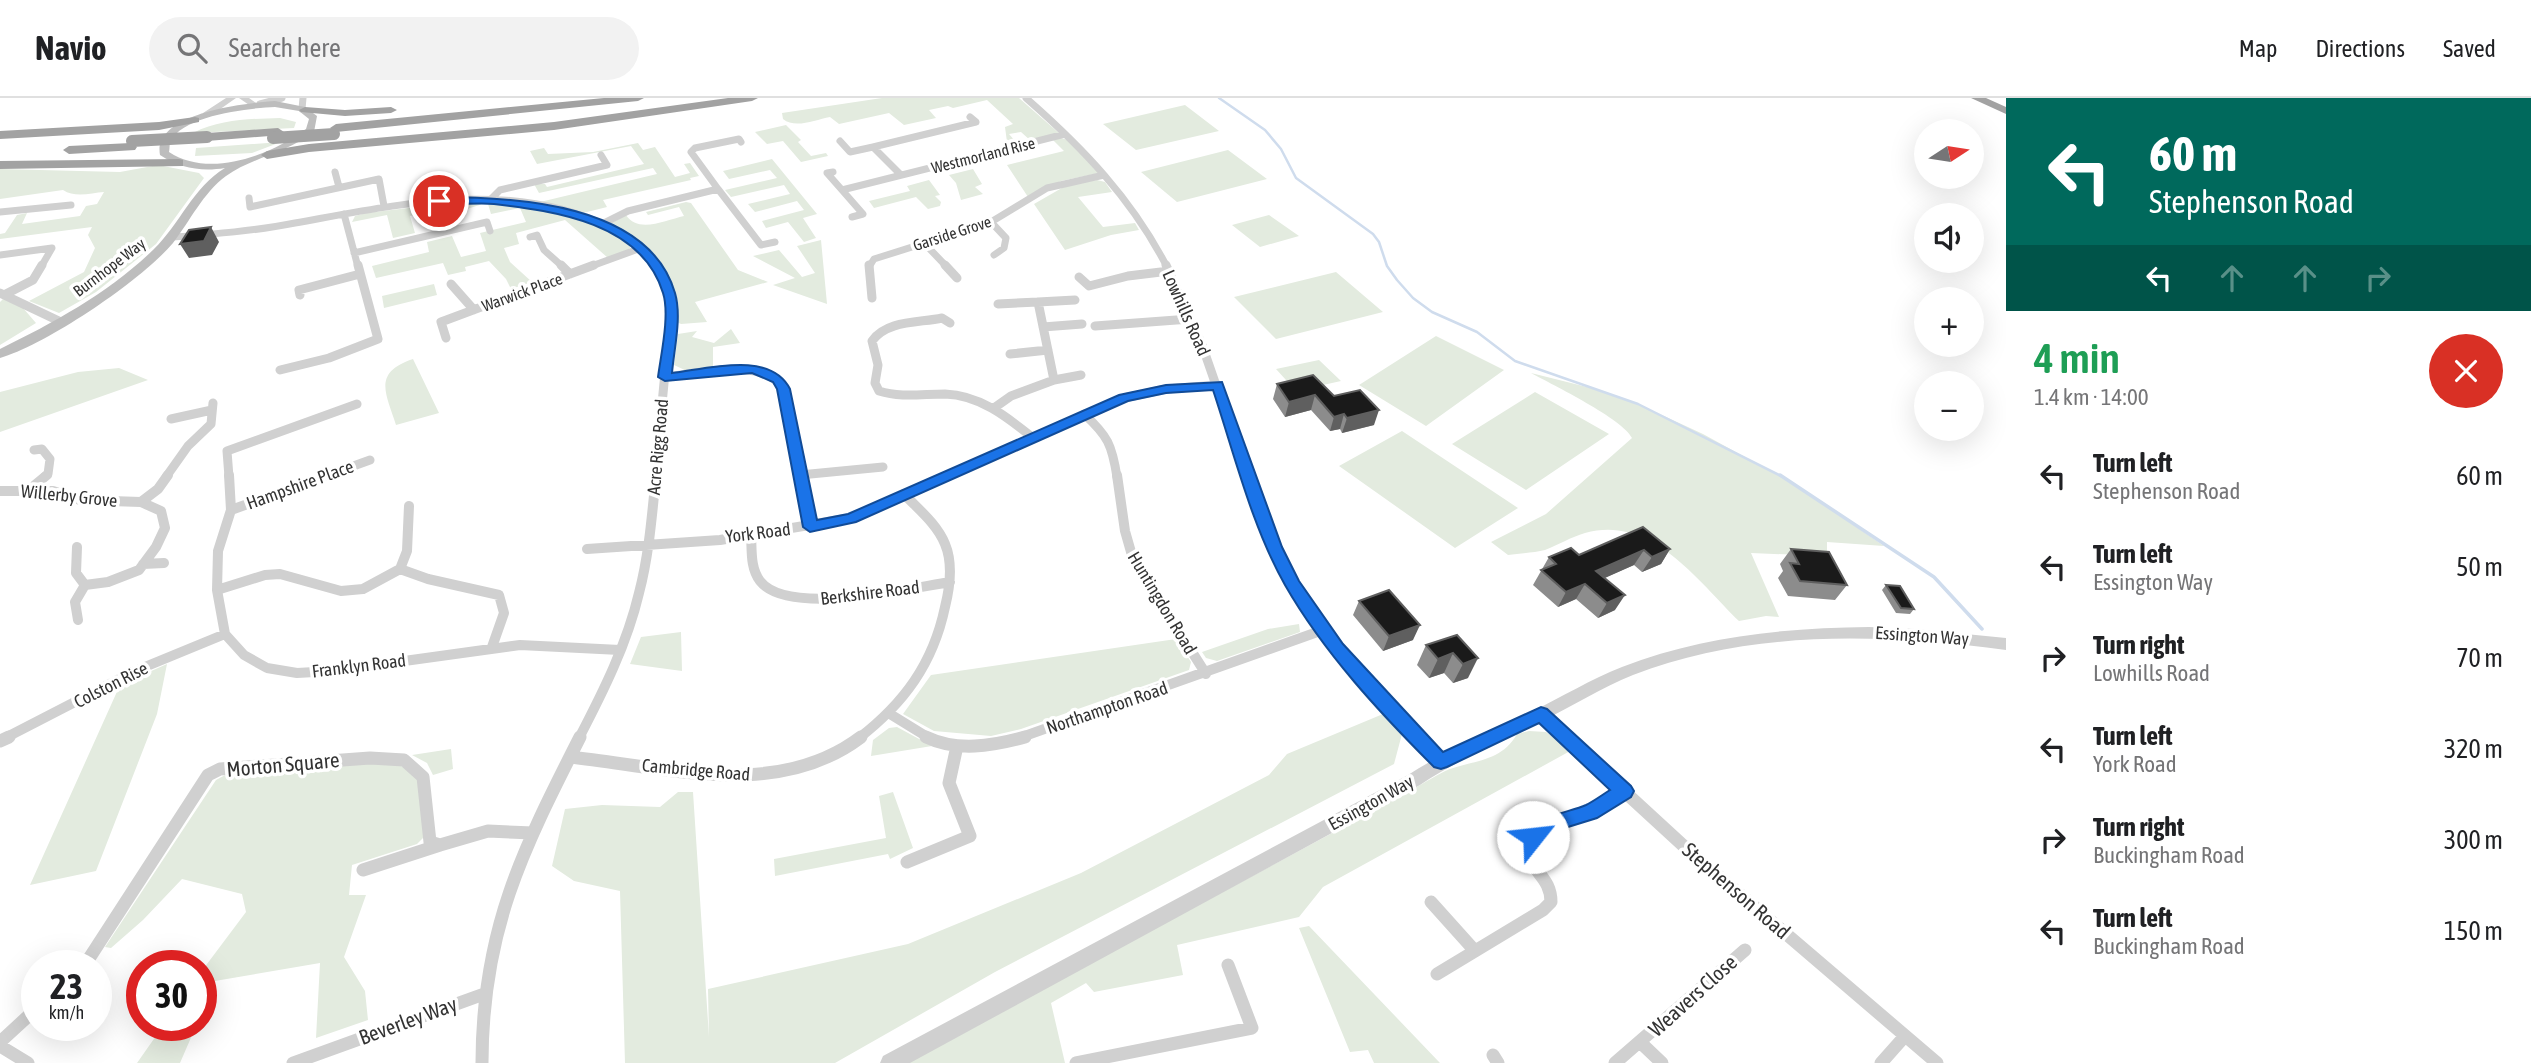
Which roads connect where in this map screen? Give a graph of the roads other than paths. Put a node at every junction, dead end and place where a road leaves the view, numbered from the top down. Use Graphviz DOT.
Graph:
graph roads {
  1 [pos="232,98"];
  2 [pos="243,98"];
  3 [pos="282,98"];
  4 [pos="538,98"];
  5 [pos="638,98"];
  6 [pos="706,98"];
  7 [pos="752,98"];
  8 [pos="1026,98"];
  9 [pos="1977,98"];
  10 [pos="1989,98"];
  11 [pos="257,104"];
  12 [pos="303,106"];
  13 [pos="2006,106"];
  14 [pos="2006,111"];
  15 [pos="201,117"];
  16 [pos="970,117"];
  17 [pos="335,131"];
  18 [pos="1065,134"];
  19 [pos="0,135"];
  20 [pos="841,141"];
  21 [pos="741,142"];
  22 [pos="132,144"];
  23 [pos="0,147"];
  24 [pos="873,147"];
  25 [pos="0,153"];
  26 [pos="267,155"];
  27 [pos="601,155"];
  28 [pos="253,160"];
  29 [pos="0,164"];
  30 [pos="186,164"];
  31 [pos="531,170"];
  32 [pos="335,172"];
  33 [pos="833,172"];
  34 [pos="1104,175"];
  35 [pos="901,176"];
  36 [pos="213,178"];
  37 [pos="538,180"];
  38 [pos="339,187"];
  39 [pos="718,189"];
  40 [pos="842,190"];
  41 [pos="249,198"];
  42 [pos="491,200"];
  43 [pos="71,205"];
  44 [pos="384,206"];
  45 [pos="0,212"];
  46 [pos="344,214"];
  47 [pos="852,217"];
  48 [pos="991,222"];
  49 [pos="602,224"];
  50 [pos="490,231"];
  51 [pos="173,237"];
  52 [pos="530,237"];
  53 [pos="775,242"];
  54 [pos="924,243"];
  55 [pos="641,248"];
  56 [pos="354,253"];
  57 [pos="0,255"];
  58 [pos="994,255"];
  59 [pos="1169,271"];
  60 [pos="360,274"];
  61 [pos="570,274"];
  62 [pos="1079,277"];
  63 [pos="957,278"];
  64 [pos="452,284"];
  65 [pos="2,294"];
  66 [pos="299,295"];
  67 [pos="872,298"];
  68 [pos="1074,300"];
  69 [pos="1038,302"];
  70 [pos="998,304"];
  71 [pos="474,310"];
  72 [pos="944,317"];
  73 [pos="1190,319"];
  74 [pos="61,322"];
  75 [pos="1082,324"];
  76 [pos="1096,326"];
  77 [pos="1043,327"];
  78 [pos="446,338"];
  79 [pos="1048,350"];
  80 [pos="0,354"];
  81 [pos="1010,354"];
  82 [pos="280,370"];
  83 [pos="1081,375"];
  84 [pos="665,377"];
  85 [pos="1054,380"];
  86 [pos="1218,385"];
  87 [pos="357,404"];
  88 [pos="994,408"];
  89 [pos="1084,414"];
  90 [pos="171,419"];
  91 [pos="1032,437"];
  92 [pos="34,450"];
  93 [pos="370,460"];
  94 [pos="883,467"];
  95 [pos="800,475"];
  96 [pos="30,488"];
  97 [pos="0,491"];
  98 [pos="904,494"];
  99 [pos="141,502"];
  100 [pos="409,506"];
  101 [pos="232,510"];
  102 [pos="810,527"];
  103 [pos="751,534"];
  104 [pos="649,546"];
  105 [pos="77,547"];
  106 [pos="587,549"];
  107 [pos="164,563"];
  108 [pos="144,564"];
  109 [pos="400,569"];
  110 [pos="950,582"];
  111 [pos="85,585"];
  112 [pos="217,590"];
  113 [pos="78,620"];
  114 [pos="1323,630"];
  115 [pos="225,634"];
  116 [pos="2006,644"];
  117 [pos="492,647"];
  118 [pos="621,650"];
  119 [pos="1206,674"];
  120 [pos="890,714"];
  121 [pos="1541,714"];
  122 [pos="0,741"];
  123 [pos="957,746"];
  124 [pos="570,757"];
  125 [pos="1441,762"];
  126 [pos="1624,791"];
  127 [pos="533,833"];
  128 [pos="440,845"];
  129 [pos="907,862"];
  130 [pos="363,870"];
  131 [pos="1431,902"];
  132 [pos="95,950"];
  133 [pos="1745,950"];
  134 [pos="1475,951"];
  135 [pos="1228,965"];
  136 [pos="1437,974"];
  137 [pos="484,993"];
  138 [pos="21,1024"];
  139 [pos="1905,1036"];
  140 [pos="1641,1042"];
  141 [pos="0,1044"];
  142 [pos="28,1063"];
  143 [pos="293,1063"];
  144 [pos="482,1063"];
  145 [pos="890,1063"];
  146 [pos="1076,1063"];
  147 [pos="1615,1063"];
  148 [pos="1662,1063"];
  149 [pos="1881,1063"];
  150 [pos="1937,1063"];
  1 -- 15 [label="street"];
  2 -- 11 [label="street"];
  3 -- 11 [label="street"];
  4 -- 12 [label="highway"];
  5 -- 17 [label="highway"];
  6 -- 17 [label="highway"];
  7 -- 26 [label="highway"];
  8 -- 18 [label="street, Lowhills Road"];
  9 -- 14 [label="highway"];
  10 -- 13 [label="highway"];
  11 -- 12 [label="main road"];
  11 -- 15 [label="main road"];
  12 -- 26 [label="main road"];
  15 -- 19 [label="highway"];
  15 -- 30 [label="main road"];
  16 -- 24 [label="street, Westmorland Rise"];
  17 -- 22 [label="highway, bridge"];
  18 -- 34 [label="street, Lowhills Road"];
  18 -- 35 [label="street, Westmorland Rise"];
  20 -- 24 [label="street, Westmorland Rise"];
  21 -- 39 [label="street"];
  22 -- 23 [label="highway"];
  22 -- 25 [label="highway"];
  24 -- 35 [label="street"];
  26 -- 28 [label="main road"];
  27 -- 37 [label="street"];
  28 -- 30 [label="main road"];
  28 -- 36 [label="main road"];
  29 -- 30 [label="highway"];
  30 -- 36 [label="main road"];
  31 -- 37 [label="street"];
  32 -- 38 [label="street"];
  33 -- 40 [label="street"];
  34 -- 48 [label="street, Garside Grove"];
  34 -- 59 [label="street, Lowhills Road"];
  35 -- 40 [label="street, Westmorland Rise"];
  36 -- 51 [label="main road, Burnhope Way"];
  37 -- 42 [label="street"];
  38 -- 41 [label="street"];
  38 -- 44 [label="street"];
  39 -- 49 [label="street"];
  39 -- 53 [label="street"];
  40 -- 47 [label="street"];
  42 -- 44 [label="street, Acre Rigg Road"];
  42 -- 49 [label="street, Acre Rigg Road"];
  43 -- 45 [label="street"];
  44 -- 46 [label="street, Acre Rigg Road"];
  46 -- 51 [label="street, Acre Rigg Road"];
  46 -- 56 [label="street"];
  48 -- 54 [label="street, Garside Grove"];
  48 -- 58 [label="street"];
  49 -- 55 [label="street, Acre Rigg Road"];
  50 -- 56 [label="street"];
  51 -- 74 [label="main road, Burnhope Way"];
  52 -- 61 [label="street, Warwick Place"];
  54 -- 63 [label="street"];
  54 -- 67 [label="street, Garside Grove"];
  55 -- 61 [label="street, Warwick Place"];
  55 -- 84 [label="street, Acre Rigg Road"];
  56 -- 60 [label="street"];
  57 -- 65 [label="street"];
  59 -- 62 [label="street"];
  59 -- 73 [label="street, Lowhills Road"];
  60 -- 66 [label="street"];
  60 -- 82 [label="street"];
  61 -- 71 [label="street, Warwick Place"];
  64 -- 71 [label="street, Warwick Place"];
  65 -- 74 [label="street"];
  68 -- 69 [label="street"];
  69 -- 70 [label="street"];
  69 -- 77 [label="street"];
  71 -- 78 [label="street, Warwick Place"];
  72 -- 88 [label="street"];
  73 -- 76 [label="street"];
  73 -- 86 [label="street, Lowhills Road"];
  74 -- 80 [label="main road, Burnhope Way"];
  75 -- 77 [label="street"];
  77 -- 79 [label="street"];
  79 -- 81 [label="street"];
  79 -- 85 [label="street"];
  83 -- 85 [label="street"];
  84 -- 95 [label="street"];
  84 -- 104 [label="street, Acre Rigg Road"];
  85 -- 88 [label="street"];
  86 -- 89 [label="street, York Road"];
  86 -- 114 [label="street, Lowhills Road"];
  87 -- 101 [label="street"];
  88 -- 91 [label="street"];
  89 -- 91 [label="street, York Road"];
  89 -- 119 [label="street, Huntingdon Road"];
  90 -- 99 [label="street"];
  91 -- 98 [label="street, York Road"];
  92 -- 96 [label="street"];
  93 -- 101 [label="street, Hampshire Place"];
  94 -- 95 [label="street"];
  95 -- 102 [label="street"];
  96 -- 97 [label="street, Willerby Grove"];
  96 -- 99 [label="street, Willerby Grove"];
  98 -- 102 [label="street, York Road"];
  98 -- 110 [label="street, Cambridge Road"];
  99 -- 108 [label="street, Willerby Grove"];
  100 -- 109 [label="street"];
  101 -- 112 [label="street"];
  102 -- 103 [label="street, York Road"];
  103 -- 104 [label="street, York Road"];
  103 -- 110 [label="street, Berkshire Road"];
  104 -- 106 [label="street, York Road"];
  104 -- 118 [label="street, Acre Rigg Road"];
  105 -- 111 [label="street"];
  107 -- 108 [label="street"];
  108 -- 111 [label="street"];
  109 -- 112 [label="street"];
  109 -- 117 [label="street"];
  110 -- 120 [label="street, Cambridge Road"];
  111 -- 113 [label="street"];
  112 -- 115 [label="street"];
  114 -- 119 [label="street, Northampton Road"];
  114 -- 125 [label="street, Lowhills Road"];
  115 -- 117 [label="street, Franklyn Road"];
  115 -- 122 [label="street, Colston Rise"];
  116 -- 121 [label="street, Essington Way"];
  117 -- 118 [label="street, Franklyn Road"];
  118 -- 124 [label="street, Acre Rigg Road"];
  119 -- 123 [label="street, Northampton Road"];
  120 -- 123 [label="street, Northampton Road"];
  120 -- 124 [label="street, Cambridge Road"];
  121 -- 125 [label="street, Essington Way"];
  121 -- 126 [label="street, Stephenson Road"];
  123 -- 129 [label="street"];
  124 -- 127 [label="street, Acre Rigg Road"];
  125 -- 145 [label="street, Essington Way"];
  126 -- 134 [label="street"];
  126 -- 139 [label="street, Stephenson Road"];
  127 -- 128 [label="street"];
  127 -- 137 [label="street, Acre Rigg Road"];
  128 -- 130 [label="street"];
  128 -- 132 [label="street, Morton Square"];
  131 -- 134 [label="street"];
  133 -- 140 [label="street, Weavers Close"];
  134 -- 136 [label="street"];
  135 -- 146 [label="street"];
  137 -- 143 [label="street, Beverley Way"];
  137 -- 144 [label="street, Acre Rigg Road"];
  138 -- 141 [label="street"];
  139 -- 149 [label="street"];
  139 -- 150 [label="street, Stephenson Road"];
  140 -- 147 [label="street, Weavers Close"];
  140 -- 148 [label="street, Weavers Close"];
  141 -- 142 [label="street"];
}
